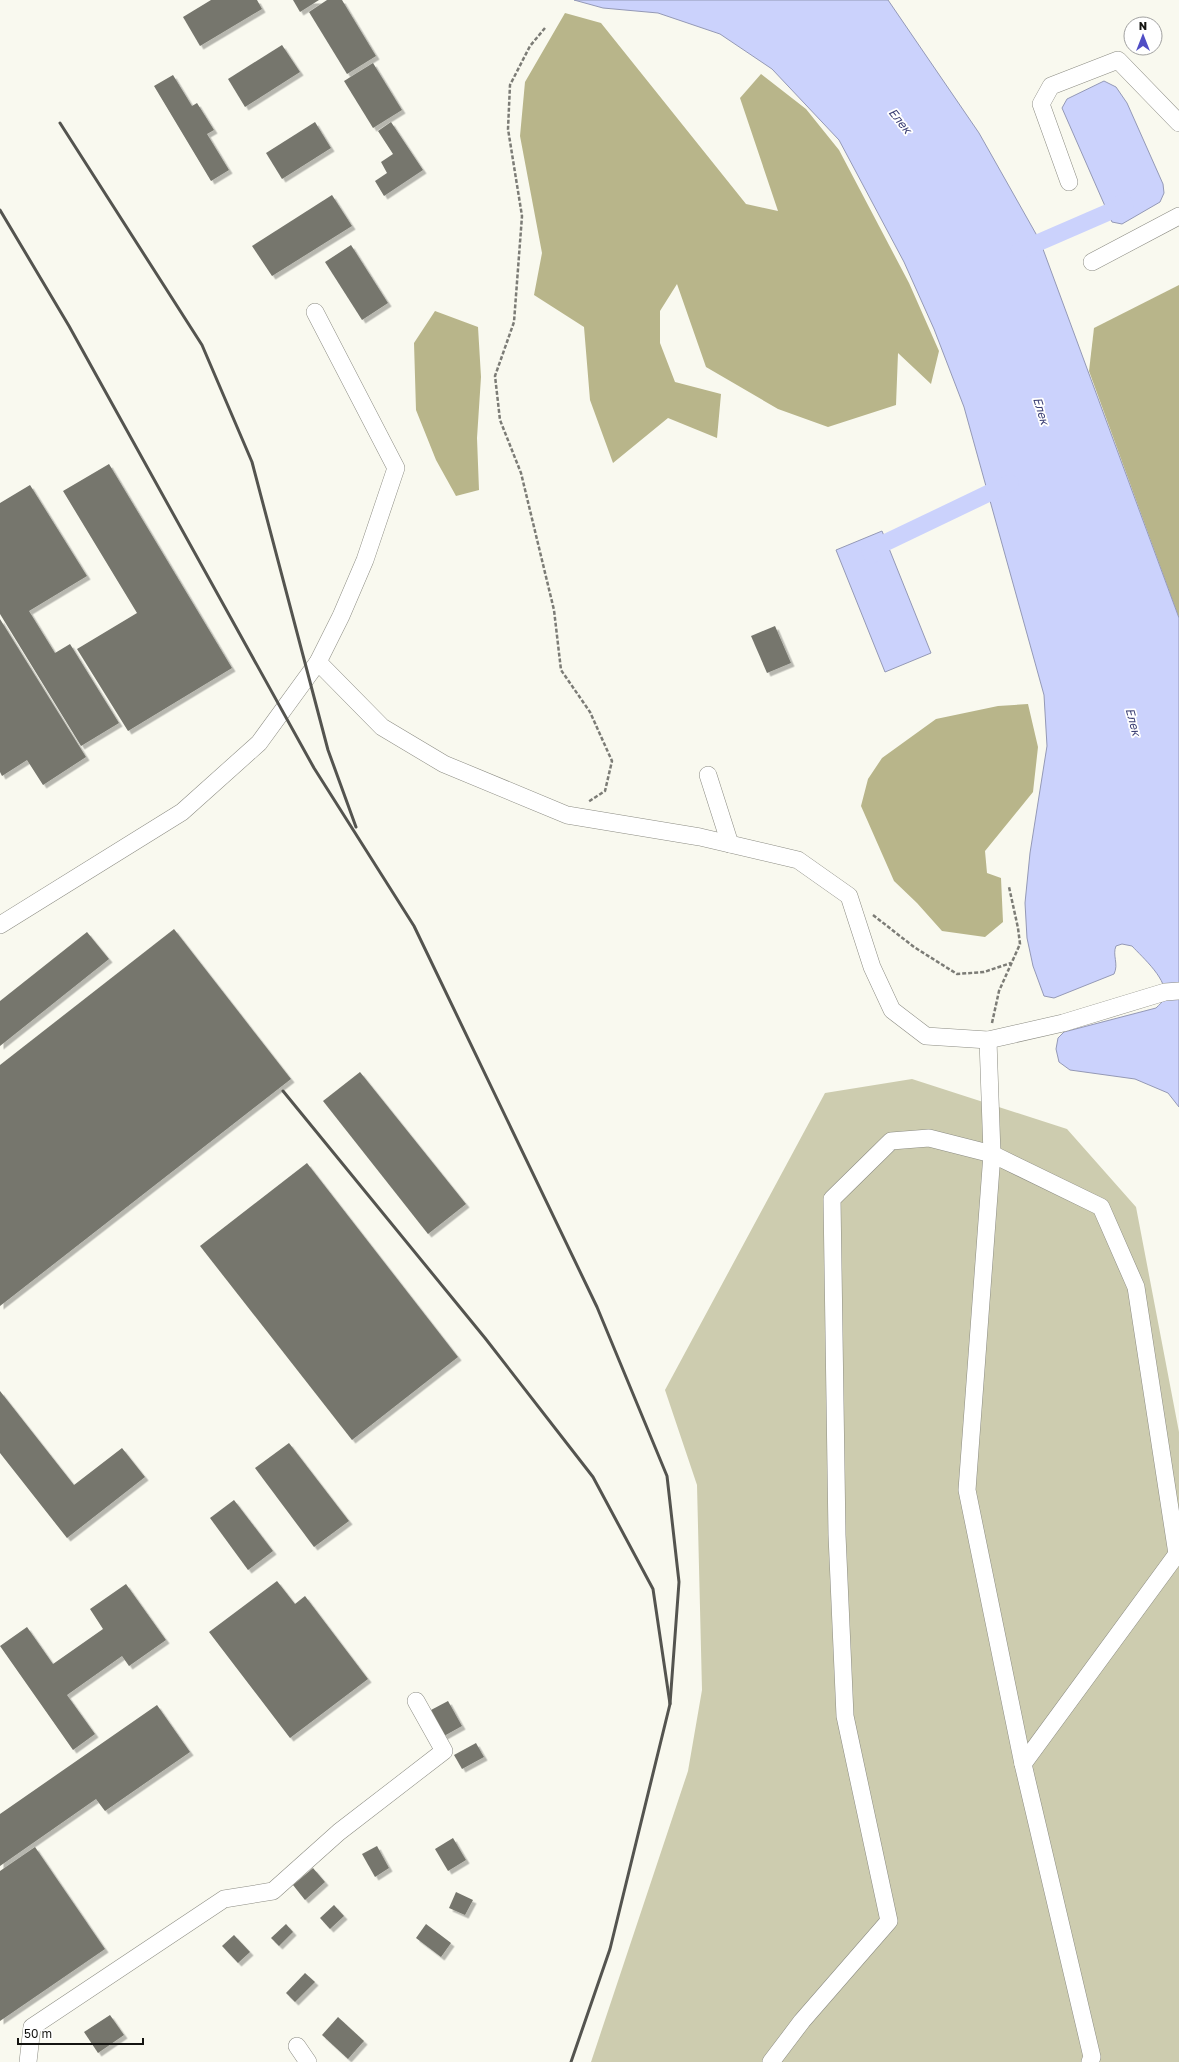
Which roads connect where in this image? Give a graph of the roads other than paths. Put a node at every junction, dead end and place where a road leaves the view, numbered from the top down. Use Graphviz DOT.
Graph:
graph roads {
  1 [pos="1179,123"];
  2 [pos="1069,182"];
  3 [pos="1179,216"];
  4 [pos="1092,262"];
  5 [pos="315,312"];
  6 [pos="318,662"];
  7 [pos="708,776"];
  8 [pos="730,844"];
  9 [pos="0,925"];
  10 [pos="1179,991"];
  11 [pos="988,1040"];
  12 [pos="992,1154"];
  13 [pos="416,1701"];
  14 [pos="1023,1764"];
  15 [pos="297,2046"];
  16 [pos="28,2062"];
  17 [pos="308,2062"];
  18 [pos="771,2062"];
  19 [pos="1090,2062"];
  1 -- 2 [label="street"];
  3 -- 4 [label="street"];
  5 -- 6 [label="street"];
  6 -- 8 [label="street"];
  6 -- 9 [label="street"];
  7 -- 8 [label="street"];
  8 -- 11 [label="street"];
  10 -- 11 [label="street"];
  11 -- 12 [label="street"];
  12 -- 14 [label="street"];
  12 -- 14 [label="street"];
  12 -- 18 [label="street"];
  13 -- 16 [label="street"];
  14 -- 19 [label="street"];
  15 -- 17 [label="street"];
}
